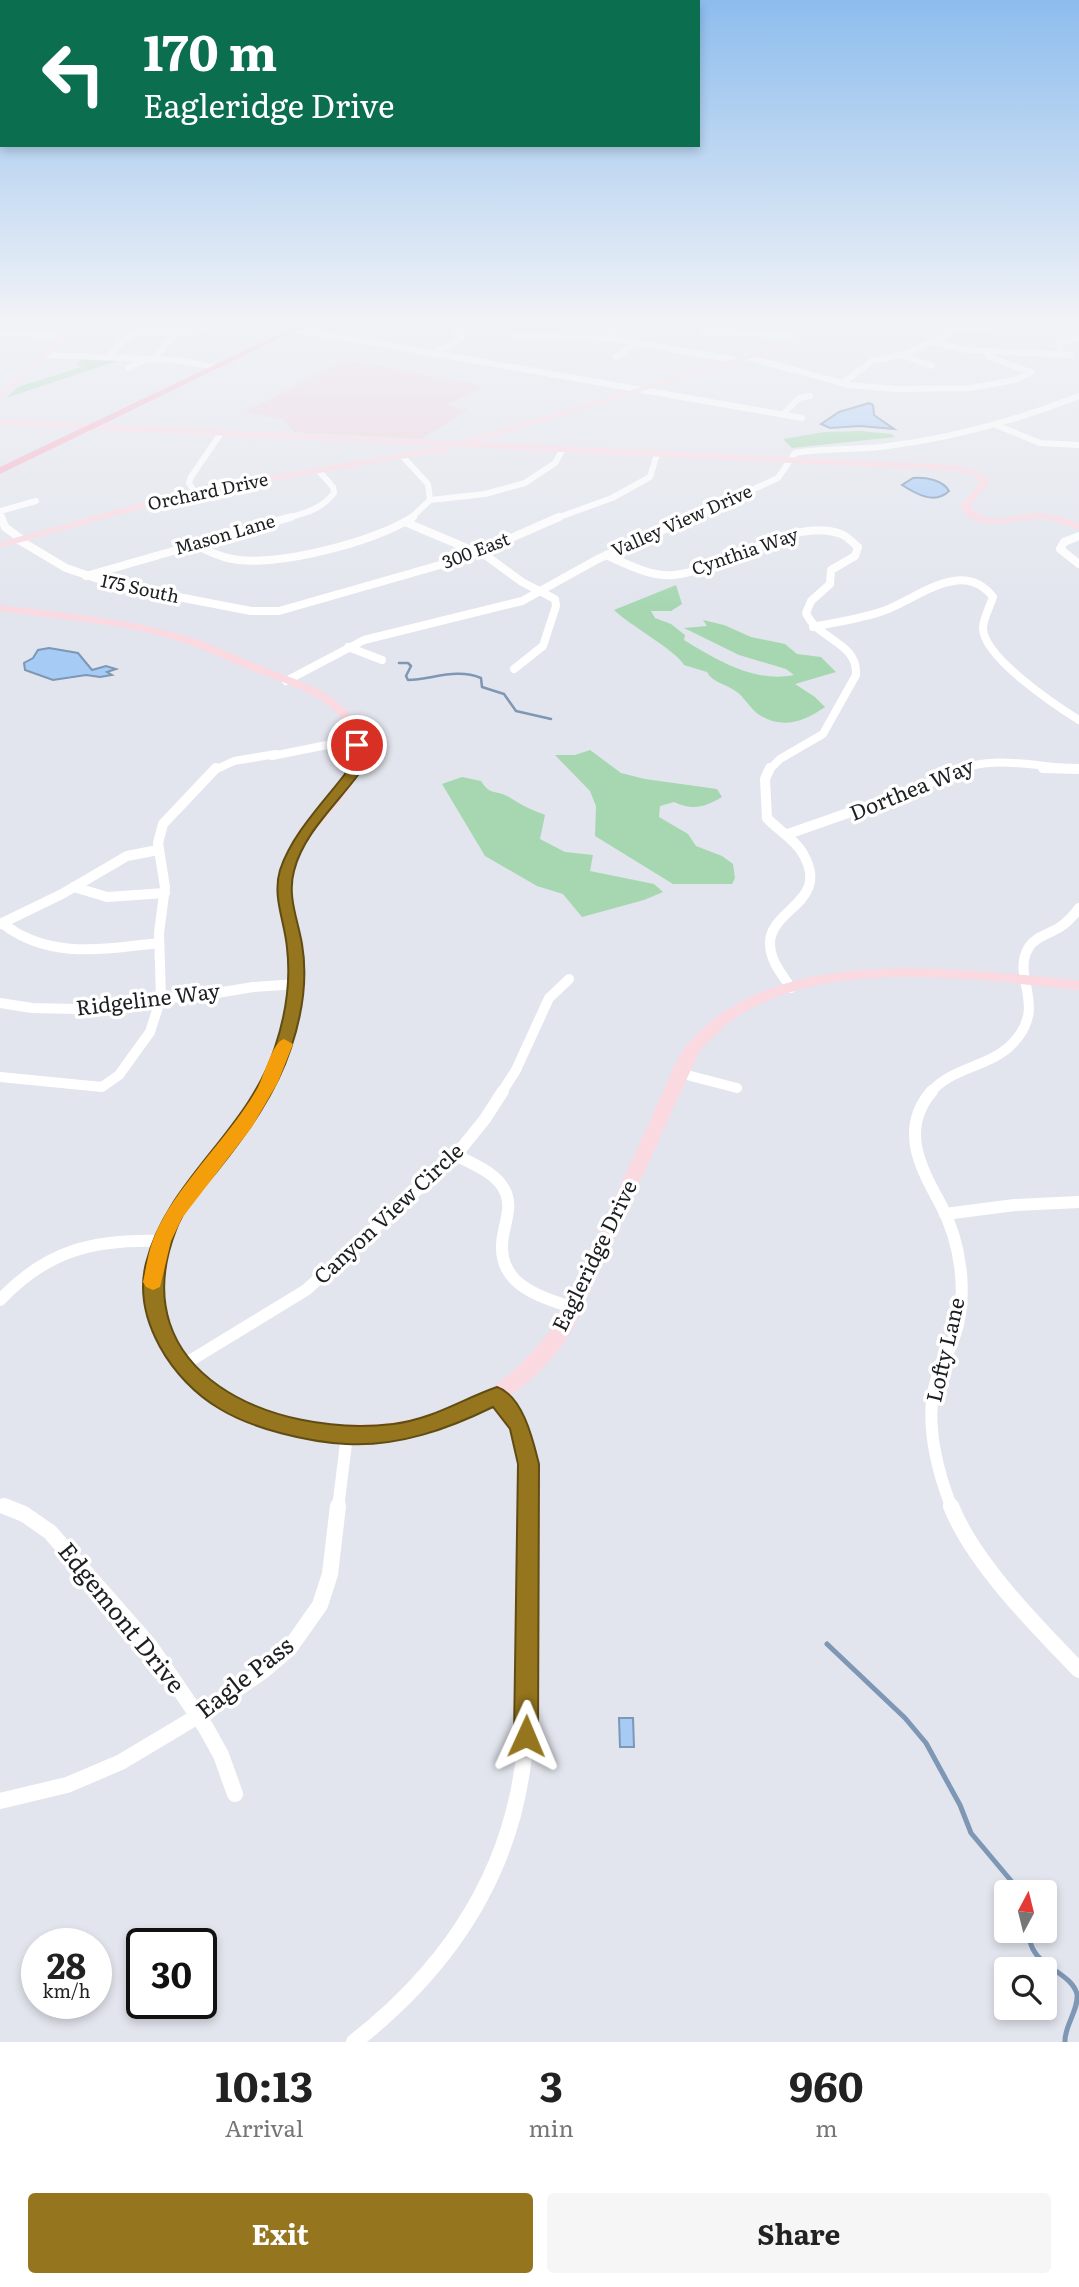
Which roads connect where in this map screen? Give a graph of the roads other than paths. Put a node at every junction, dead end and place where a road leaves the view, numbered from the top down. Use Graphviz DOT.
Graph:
graph roads {
  1 [pos="111,418"];
  2 [pos="545,418"];
  3 [pos="1015,418"];
  4 [pos="0,422"];
  5 [pos="996,425"];
  6 [pos="91,428"];
  7 [pos="221,433"];
  8 [pos="481,438"];
  9 [pos="460,444"];
  10 [pos="1079,445"];
  11 [pos="489,446"];
  12 [pos="563,449"];
  13 [pos="657,454"];
  14 [pos="404,458"];
  15 [pos="790,460"];
  16 [pos="0,471"];
  17 [pos="319,471"];
  18 [pos="194,491"];
  19 [pos="430,500"];
  20 [pos="36,501"];
  21 [pos="0,514"];
  22 [pos="405,522"];
  23 [pos="1079,527"];
  24 [pos="1079,536"];
  25 [pos="20,540"];
  26 [pos="192,543"];
  27 [pos="0,545"];
  28 [pos="479,552"];
  29 [pos="606,555"];
  30 [pos="1079,564"];
  31 [pos="85,576"];
  32 [pos="542,591"];
  33 [pos="0,608"];
  34 [pos="270,612"];
  35 [pos="813,627"];
  36 [pos="348,647"];
  37 [pos="382,660"];
  38 [pos="514,669"];
  39 [pos="286,681"];
  40 [pos="1079,720"];
  41 [pos="357,739"];
  42 [pos="1079,768"];
  43 [pos="788,834"];
  44 [pos="158,850"];
  45 [pos="74,887"];
  46 [pos="165,893"];
  47 [pos="1079,908"];
  48 [pos="1,923"];
  49 [pos="159,943"];
  50 [pos="569,979"];
  51 [pos="1028,981"];
  52 [pos="296,984"];
  53 [pos="1079,985"];
  54 [pos="791,988"];
  55 [pos="161,998"];
  56 [pos="0,1003"];
  57 [pos="679,1073"];
  58 [pos="0,1077"];
  59 [pos="737,1088"];
  60 [pos="456,1155"];
  61 [pos="1079,1202"];
  62 [pos="945,1214"];
  63 [pos="161,1241"];
  64 [pos="0,1298"];
  65 [pos="574,1308"];
  66 [pos="183,1365"];
  67 [pos="497,1396"];
  68 [pos="347,1436"];
  69 [pos="0,1505"];
  70 [pos="1079,1670"];
  71 [pos="198,1716"];
  72 [pos="234,1794"];
  73 [pos="0,1801"];
  74 [pos="354,2042"];
  1 -- 6 [label="main road"];
  2 -- 8 [label="main road, Orchard Drive"];
  3 -- 5 [label="street, Valley View Drive"];
  4 -- 6 [label="main road"];
  5 -- 10 [label="street"];
  5 -- 15 [label="street, Valley View Drive"];
  6 -- 7 [label="main road"];
  6 -- 16 [label="main road"];
  7 -- 9 [label="main road"];
  7 -- 18 [label="street"];
  8 -- 9 [label="main road, Orchard Drive"];
  8 -- 11 [label="main road"];
  9 -- 11 [label="main road"];
  9 -- 14 [label="main road, Orchard Drive"];
  11 -- 12 [label="main road"];
  12 -- 13 [label="main road"];
  12 -- 19 [label="street"];
  13 -- 15 [label="main road"];
  13 -- 28 [label="street, 300 East"];
  14 -- 17 [label="main road, Orchard Drive"];
  14 -- 19 [label="street"];
  15 -- 23 [label="main road"];
  15 -- 29 [label="street, Valley View Drive"];
  17 -- 18 [label="main road, Orchard Drive"];
  17 -- 26 [label="street, Mason Lane"];
  18 -- 25 [label="main road, Orchard Drive"];
  19 -- 22 [label="street"];
  20 -- 21 [label="street"];
  21 -- 25 [label="street, 175 South"];
  22 -- 26 [label="street"];
  22 -- 28 [label="street"];
  24 -- 30 [label="street"];
  25 -- 27 [label="main road, Orchard Drive"];
  25 -- 31 [label="street, 175 South"];
  26 -- 31 [label="street, Mason Lane"];
  28 -- 32 [label="street"];
  28 -- 34 [label="street, 300 East"];
  29 -- 32 [label="street, Valley View Drive"];
  29 -- 35 [label="street, Cynthia Way"];
  31 -- 34 [label="street, 175 South"];
  32 -- 36 [label="street, Valley View Drive"];
  32 -- 38 [label="street"];
  33 -- 39 [label="main road"];
  35 -- 40 [label="street"];
  35 -- 43 [label="street"];
  36 -- 37 [label="street"];
  36 -- 39 [label="street, Valley View Drive"];
  39 -- 41 [label="main road"];
  41 -- 44 [label="street"];
  41 -- 52 [label="main road, Eagleridge Drive"];
  42 -- 43 [label="street, Dorthea Way"];
  43 -- 54 [label="street"];
  44 -- 45 [label="street"];
  44 -- 46 [label="street"];
  45 -- 46 [label="street"];
  45 -- 48 [label="street"];
  46 -- 49 [label="street"];
  47 -- 51 [label="street, Lofty Lane"];
  48 -- 49 [label="street"];
  49 -- 55 [label="street"];
  50 -- 60 [label="street, Canyon View Circle"];
  51 -- 53 [label="main road, Eagleridge Drive"];
  51 -- 54 [label="main road, Eagleridge Drive"];
  51 -- 62 [label="street, Lofty Lane"];
  52 -- 55 [label="street, Ridgeline Way"];
  52 -- 63 [label="main road, Eagleridge Drive"];
  54 -- 57 [label="main road, Eagleridge Drive"];
  55 -- 56 [label="street, Ridgeline Way"];
  55 -- 58 [label="street"];
  57 -- 59 [label="street"];
  57 -- 65 [label="main road, Eagleridge Drive"];
  60 -- 65 [label="street"];
  60 -- 66 [label="street, Canyon View Circle"];
  61 -- 62 [label="street"];
  62 -- 70 [label="street, Lofty Lane"];
  63 -- 64 [label="street"];
  63 -- 66 [label="main road, Eagleridge Drive"];
  65 -- 67 [label="main road, Eagleridge Drive"];
  66 -- 68 [label="main road, Eagleridge Drive"];
  67 -- 68 [label="main road, Eagleridge Drive"];
  67 -- 74 [label="street"];
  68 -- 71 [label="street, Eagle Pass"];
  69 -- 71 [label="street, Edgemont Drive"];
  71 -- 72 [label="street, Edgemont Drive"];
  71 -- 73 [label="street, Eagle Pass"];
}
